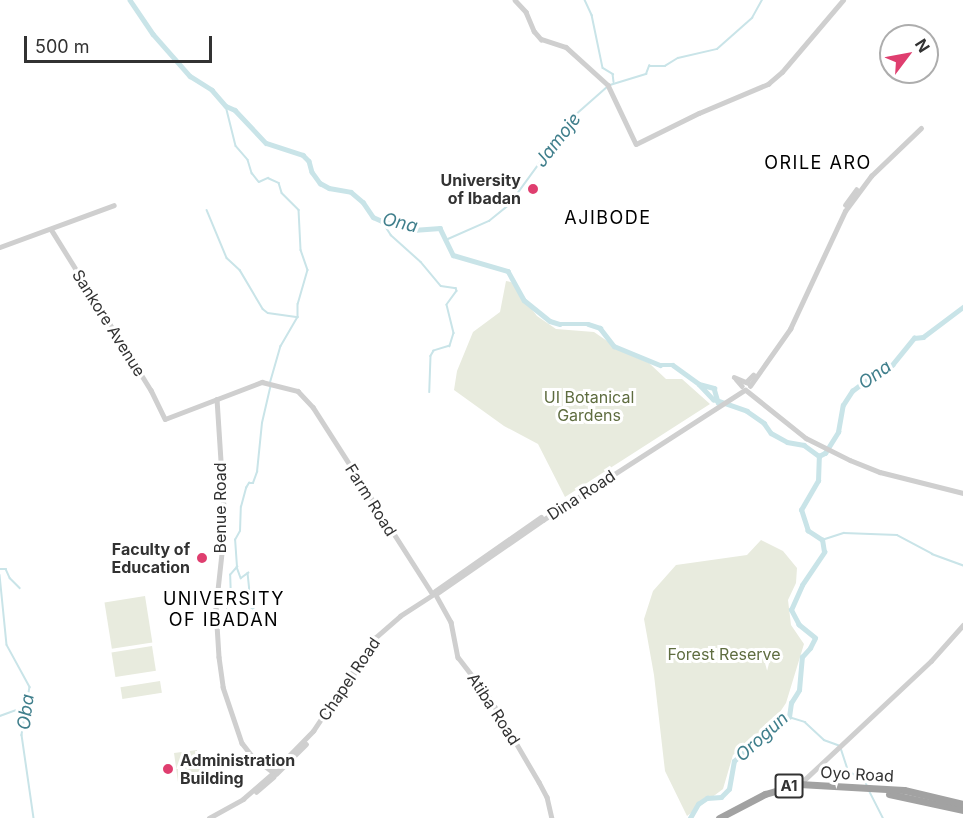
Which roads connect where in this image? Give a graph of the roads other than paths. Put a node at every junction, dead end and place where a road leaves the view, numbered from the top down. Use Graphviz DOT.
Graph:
graph roads {
  1 [pos="515,0"];
  2 [pos="843,0"];
  3 [pos="920,128"];
  4 [pos="114,205"];
  5 [pos="51,229"];
  6 [pos="0,247"];
  7 [pos="746,386"];
  8 [pos="217,399"];
  9 [pos="963,492"];
  10 [pos="435,595"];
  11 [pos="963,626"];
  12 [pos="272,773"];
  13 [pos="800,786"];
  14 [pos="869,790"];
  15 [pos="963,804"];
  16 [pos="963,810"];
  17 [pos="209,818"];
  18 [pos="217,818"];
  19 [pos="552,818"];
  20 [pos="719,818"];
  21 [pos="727,818"];
  1 -- 2 [label="street"];
  3 -- 7 [label="street"];
  4 -- 5 [label="street"];
  5 -- 6 [label="street"];
  5 -- 8 [label="street, Sankore Avenue"];
  7 -- 9 [label="street"];
  7 -- 10 [label="street, Dina Road"];
  8 -- 10 [label="street, Farm Road"];
  8 -- 12 [label="street, Benue Road"];
  10 -- 12 [label="street, Chapel Road"];
  10 -- 19 [label="street, Atiba Road"];
  11 -- 13 [label="street"];
  12 -- 17 [label="street, Chapel Road"];
  12 -- 18 [label="street, Chapel Road"];
  13 -- 14 [label="highway, Oyo Road / A1"];
  13 -- 20 [label="highway, Oyo Road / A1"];
  13 -- 21 [label="highway, Oyo Road / A1"];
  14 -- 15 [label="highway, Oyo Road / A1"];
  14 -- 16 [label="highway, Oyo Road / A1"];
}
